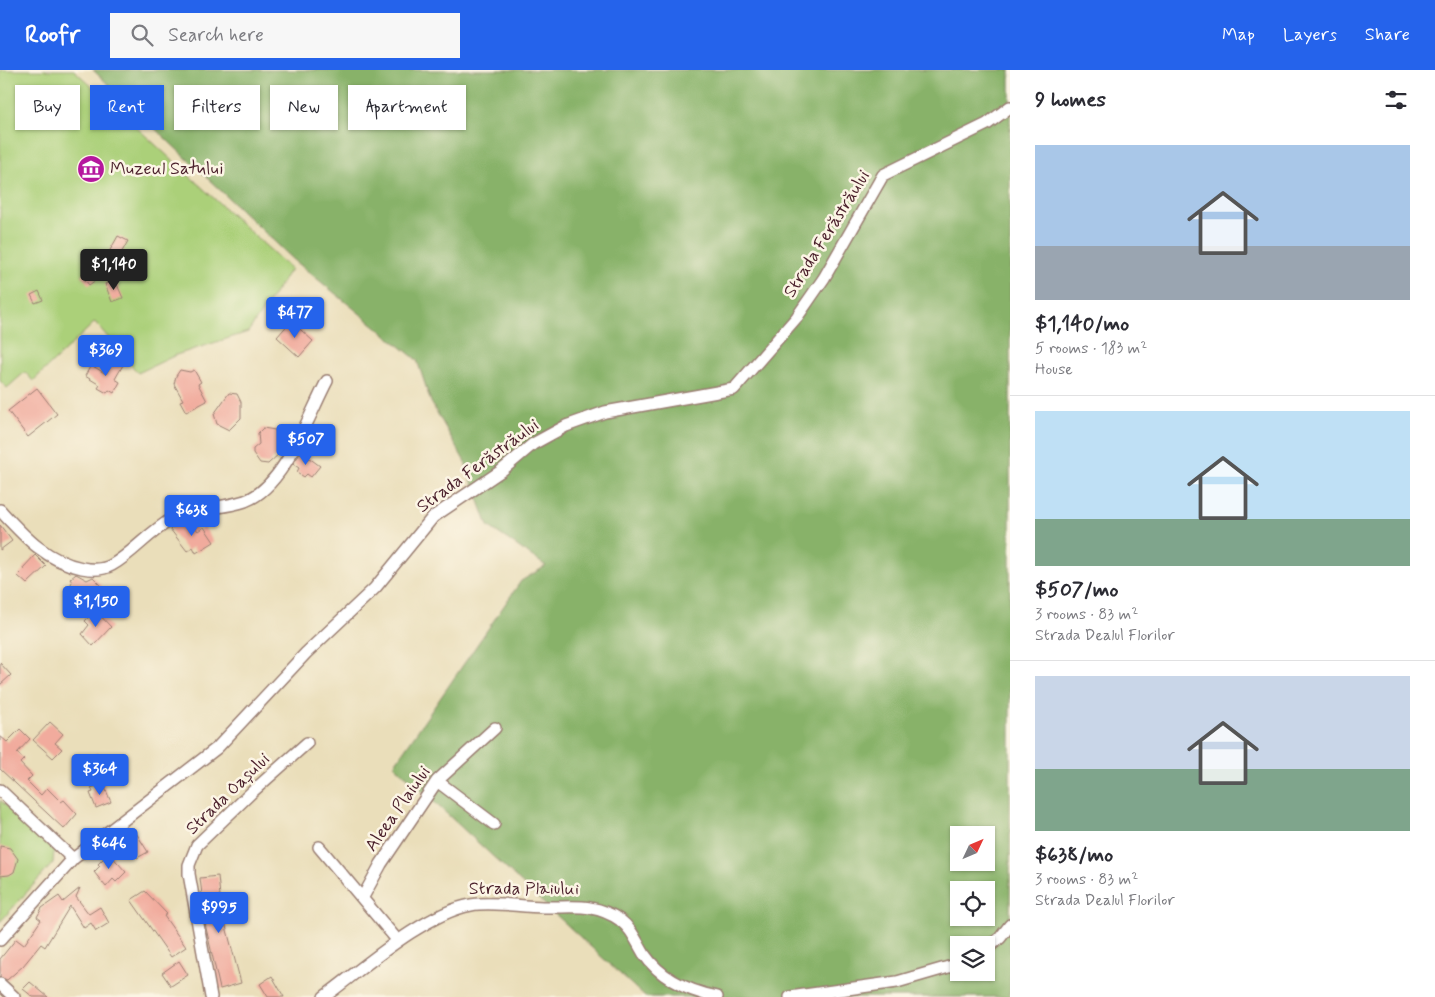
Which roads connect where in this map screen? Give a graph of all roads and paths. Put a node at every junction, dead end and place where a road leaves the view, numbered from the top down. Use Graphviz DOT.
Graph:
graph roads {
  1 [pos="1010,107"];
  2 [pos="327,381"];
  3 [pos="0,510"];
  4 [pos="495,728"];
  5 [pos="307,743"];
  6 [pos="437,781"];
  7 [pos="0,790"];
  8 [pos="494,824"];
  9 [pos="319,847"];
  10 [pos="73,859"];
  11 [pos="363,898"];
  12 [pos="1010,925"];
  13 [pos="0,940"];
  14 [pos="398,941"];
  15 [pos="995,942"];
  16 [pos="950,967"];
  17 [pos="0,984"];
  18 [pos="14,997"];
  19 [pos="211,997"];
  20 [pos="324,997"];
  21 [pos="717,997"];
  22 [pos="790,997"];
  1 -- 10 [label="street, Strada Ferăstrăului"];
  2 -- 3 [label="street"];
  4 -- 6 [label="street, Aleea Plaiului"];
  5 -- 19 [label="street, Strada Oașului"];
  6 -- 8 [label="street"];
  6 -- 11 [label="street, Aleea Plaiului"];
  7 -- 10 [label="street"];
  9 -- 11 [label="street"];
  10 -- 13 [label="street, Strada Ferăstrăului"];
  11 -- 14 [label="street"];
  12 -- 15 [label="street"];
  14 -- 20 [label="street, Strada Plaiului"];
  14 -- 21 [label="street, Strada Plaiului"];
  16 -- 22 [label="street"];
  17 -- 18 [label="street"];
}
